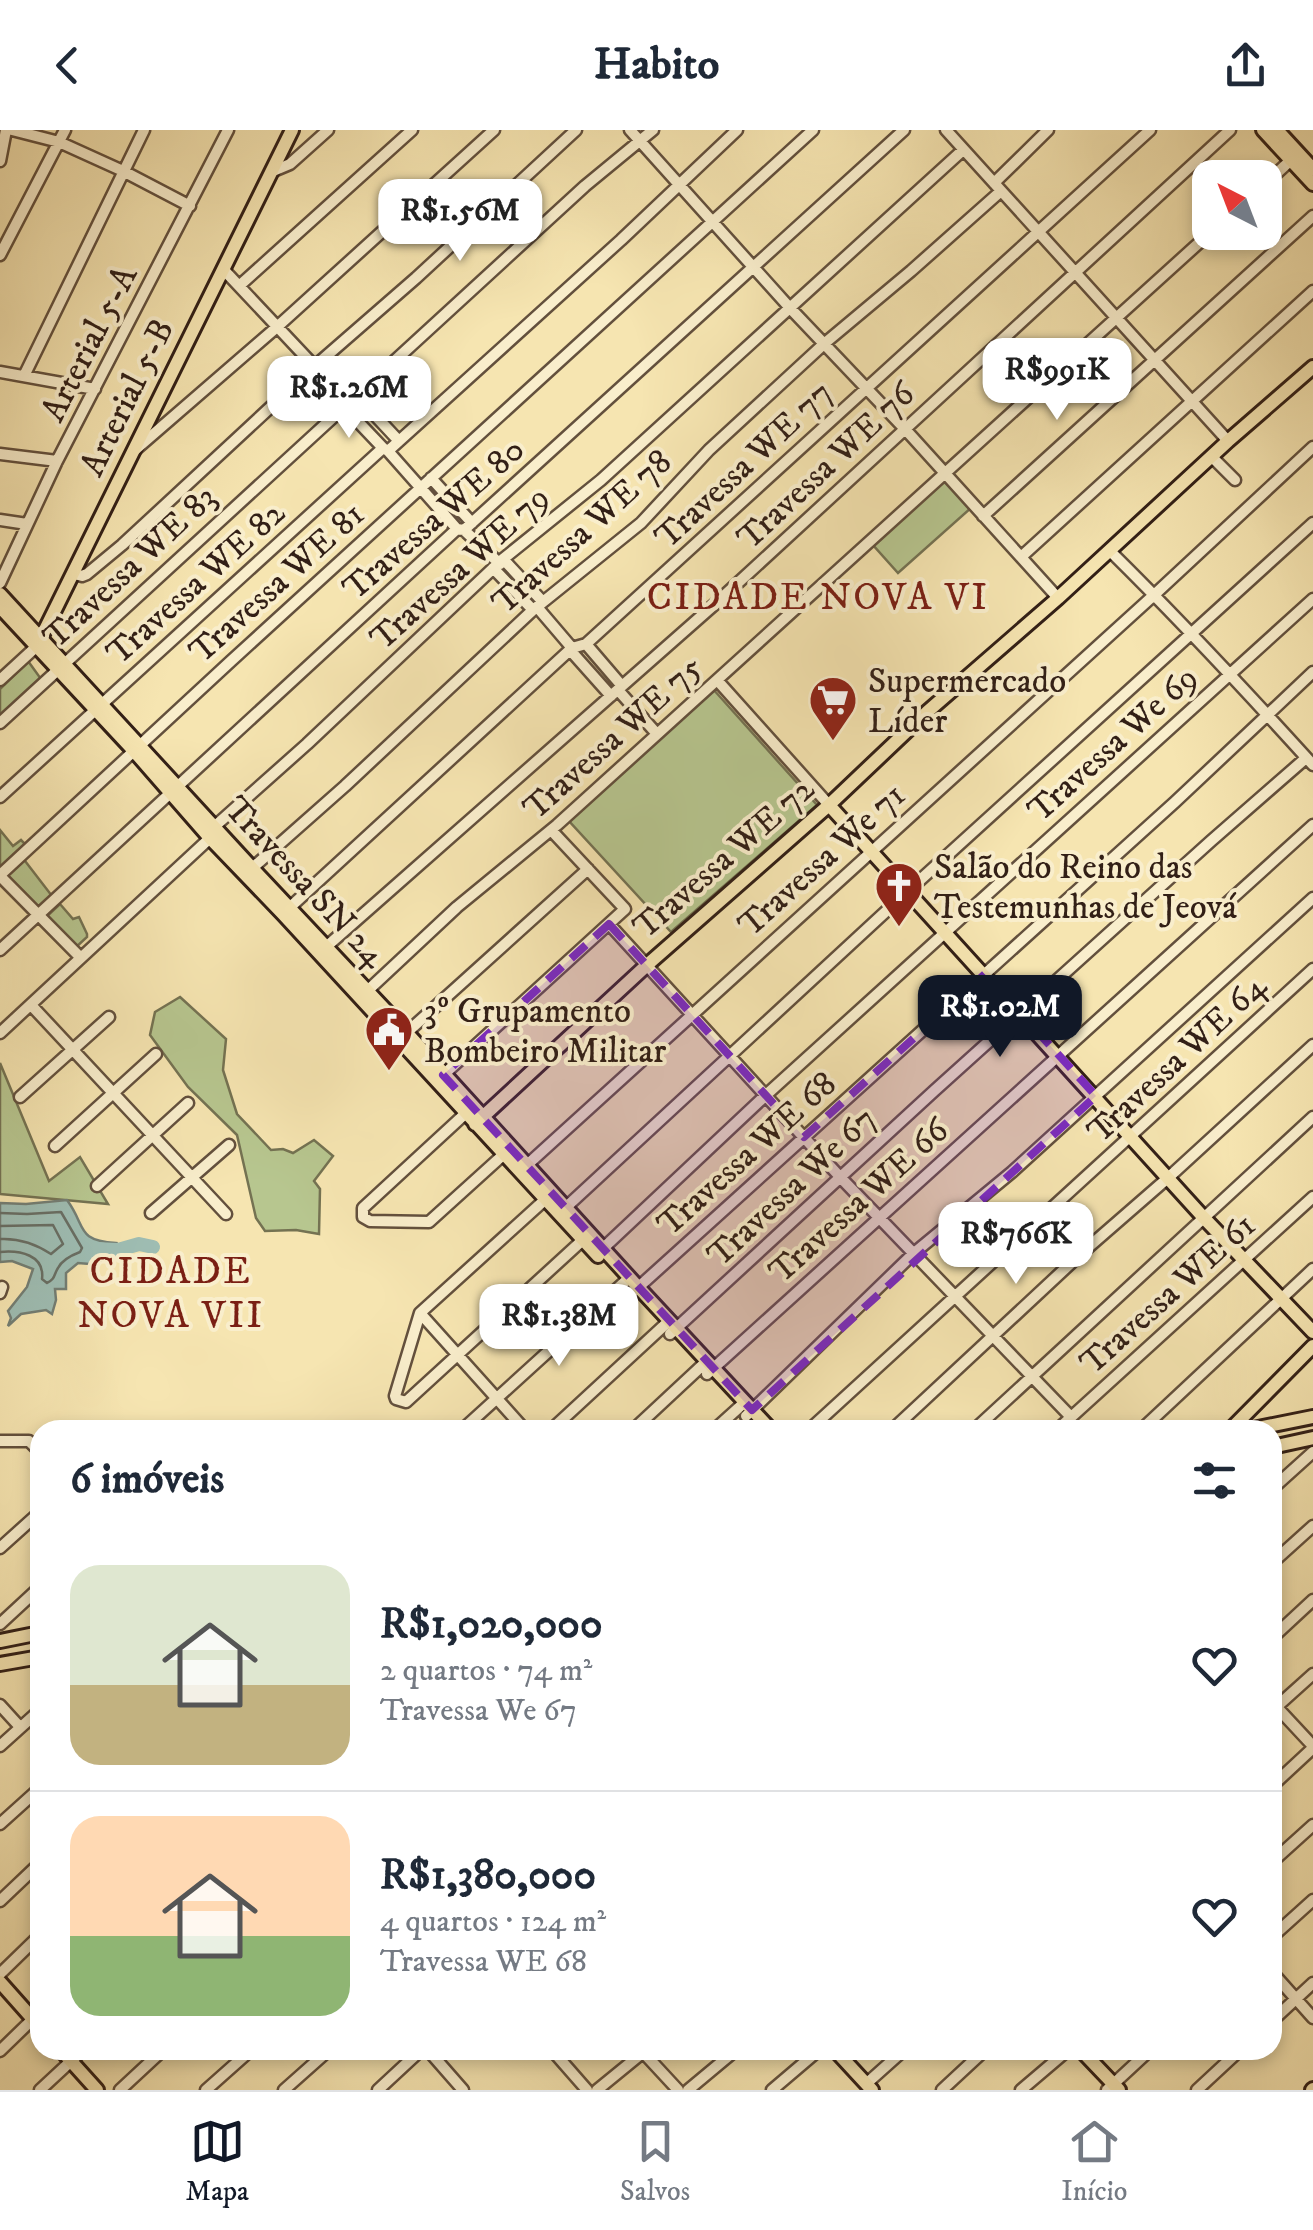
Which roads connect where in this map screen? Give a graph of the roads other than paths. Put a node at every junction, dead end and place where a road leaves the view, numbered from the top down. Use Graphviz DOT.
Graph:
graph roads {
  1 [pos="9,130"];
  2 [pos="65,130"];
  3 [pos="144,130"];
  4 [pos="228,130"];
  5 [pos="292,130"];
  6 [pos="328,130"];
  7 [pos="412,130"];
  8 [pos="494,130"];
  9 [pos="576,130"];
  10 [pos="630,130"];
  11 [pos="653,130"];
  12 [pos="738,130"];
  13 [pos="814,130"];
  14 [pos="904,130"];
  15 [pos="946,130"];
  16 [pos="1048,130"];
  17 [pos="1150,130"];
  18 [pos="1230,130"];
  19 [pos="1263,130"];
  20 [pos="1277,130"];
  21 [pos="59,142"];
  22 [pos="640,142"];
  23 [pos="963,150"];
  24 [pos="0,161"];
  25 [pos="1305,161"];
  26 [pos="124,171"];
  27 [pos="271,172"];
  28 [pos="1282,174"];
  29 [pos="678,184"];
  30 [pos="1313,184"];
  31 [pos="998,187"];
  32 [pos="190,206"];
  33 [pos="1313,216"];
  34 [pos="713,222"];
  35 [pos="1037,232"];
  36 [pos="1192,250"];
  37 [pos="0,255"];
  38 [pos="754,268"];
  39 [pos="223,270"];
  40 [pos="1074,273"];
  41 [pos="238,286"];
  42 [pos="1313,291"];
  43 [pos="790,308"];
  44 [pos="1118,318"];
  45 [pos="277,326"];
  46 [pos="825,343"];
  47 [pos="1155,358"];
  48 [pos="314,366"];
  49 [pos="1313,367"];
  50 [pos="0,372"];
  51 [pos="24,376"];
  52 [pos="866,388"];
  53 [pos="95,389"];
  54 [pos="1192,400"];
  55 [pos="350,402"];
  56 [pos="905,428"];
  57 [pos="398,440"];
  58 [pos="1228,441"];
  59 [pos="1313,446"];
  60 [pos="385,449"];
  61 [pos="0,454"];
  62 [pos="130,454"];
  63 [pos="1212,457"];
  64 [pos="58,462"];
  65 [pos="946,474"];
  66 [pos="431,478"];
  67 [pos="1235,480"];
  68 [pos="420,488"];
  69 [pos="983,516"];
  70 [pos="0,520"];
  71 [pos="1313,523"];
  72 [pos="28,524"];
  73 [pos="464,527"];
  74 [pos="1110,551"];
  75 [pos="1021,557"];
  76 [pos="499,563"];
  77 [pos="74,574"];
  78 [pos="0,583"];
  79 [pos="0,594"];
  80 [pos="1154,594"];
  81 [pos="1058,598"];
  82 [pos="1313,599"];
  83 [pos="538,606"];
  84 [pos="0,607"];
  85 [pos="1192,634"];
  86 [pos="40,642"];
  87 [pos="586,644"];
  88 [pos="571,649"];
  89 [pos="61,666"];
  90 [pos="1313,672"];
  91 [pos="1230,674"];
  92 [pos="0,680"];
  93 [pos="717,680"];
  94 [pos="617,691"];
  95 [pos="98,707"];
  96 [pos="1268,714"];
  97 [pos="0,724"];
  98 [pos="657,734"];
  99 [pos="137,748"];
  100 [pos="1310,762"];
  101 [pos="173,789"];
  102 [pos="0,797"];
  103 [pos="829,805"];
  104 [pos="1313,825"];
  105 [pos="551,830"];
  106 [pos="212,833"];
  107 [pos="870,851"];
  108 [pos="588,869"];
  109 [pos="249,872"];
  110 [pos="0,875"];
  111 [pos="908,891"];
  112 [pos="1313,898"];
  113 [pos="286,910"];
  114 [pos="38,914"];
  115 [pos="609,924"];
  116 [pos="946,931"];
  117 [pos="0,950"];
  118 [pos="325,953"];
  119 [pos="81,958"];
  120 [pos="647,964"];
  121 [pos="1313,969"];
  122 [pos="985,974"];
  123 [pos="364,994"];
  124 [pos="31,1005"];
  125 [pos="692,1014"];
  126 [pos="1021,1014"];
  127 [pos="109,1016"];
  128 [pos="0,1033"];
  129 [pos="403,1036"];
  130 [pos="1313,1045"];
  131 [pos="73,1049"];
  132 [pos="156,1054"];
  133 [pos="1058,1055"];
  134 [pos="730,1056"];
  135 [pos="440,1078"];
  136 [pos="114,1092"];
  137 [pos="766,1094"];
  138 [pos="1096,1096"];
  139 [pos="20,1097"];
  140 [pos="188,1102"];
  141 [pos="474,1118"];
  142 [pos="1313,1118"];
  143 [pos="153,1134"];
  144 [pos="1131,1136"];
  145 [pos="804,1138"];
  146 [pos="228,1144"];
  147 [pos="55,1146"];
  148 [pos="504,1154"];
  149 [pos="526,1165"];
  150 [pos="192,1177"];
  151 [pos="1169,1177"];
  152 [pos="841,1178"];
  153 [pos="98,1186"];
  154 [pos="549,1196"];
  155 [pos="1313,1197"];
  156 [pos="562,1210"];
  157 [pos="151,1213"];
  158 [pos="226,1214"];
  159 [pos="880,1217"];
  160 [pos="1204,1218"];
  161 [pos="586,1237"];
  162 [pos="600,1252"];
  163 [pos="914,1253"];
  164 [pos="1245,1259"];
  165 [pos="1313,1269"];
  166 [pos="630,1285"];
  167 [pos="954,1295"];
  168 [pos="1281,1298"];
  169 [pos="420,1313"];
  170 [pos="670,1328"];
  171 [pos="1313,1332"];
  172 [pos="993,1336"];
  173 [pos="1313,1346"];
  174 [pos="457,1355"];
  175 [pos="707,1367"];
  176 [pos="1032,1376"];
  177 [pos="496,1398"];
  178 [pos="745,1409"];
  179 [pos="1071,1417"];
  180 [pos="1313,1418"];
  181 [pos="473,1420"];
  182 [pos="516,1420"];
  183 [pos="563,1420"];
  184 [pos="644,1420"];
  185 [pos="729,1420"];
  186 [pos="752,1420"];
  187 [pos="759,1420"];
  188 [pos="821,1420"];
  189 [pos="903,1420"];
  190 [pos="985,1420"];
  191 [pos="1068,1420"];
  192 [pos="1152,1420"];
  193 [pos="1240,1420"];
  194 [pos="1282,1424"];
  195 [pos="1313,1438"];
  196 [pos="0,1441"];
  197 [pos="30,1443"];
  198 [pos="1282,1444"];
  199 [pos="1313,1452"];
  200 [pos="1282,1480"];
  201 [pos="30,1521"];
  202 [pos="1313,1526"];
  203 [pos="0,1548"];
  204 [pos="1282,1554"];
  205 [pos="30,1597"];
  206 [pos="1313,1600"];
  207 [pos="0,1624"];
  208 [pos="1282,1629"];
  209 [pos="30,1634"];
  210 [pos="0,1640"];
  211 [pos="30,1659"];
  212 [pos="0,1664"];
  213 [pos="1313,1674"];
  214 [pos="1282,1699"];
  215 [pos="0,1705"];
  216 [pos="1282,1714"];
  217 [pos="30,1718"];
  218 [pos="20,1727"];
  219 [pos="0,1728"];
  220 [pos="5,1741"];
  221 [pos="1313,1747"];
  222 [pos="1282,1776"];
  223 [pos="30,1797"];
  224 [pos="0,1824"];
  225 [pos="1313,1826"];
  226 [pos="1282,1853"];
  227 [pos="30,1873"];
  228 [pos="1313,1900"];
  229 [pos="0,1902"];
  230 [pos="1282,1928"];
  231 [pos="30,1945"];
  232 [pos="0,1974"];
  233 [pos="0,1982"];
  234 [pos="1282,1983"];
  235 [pos="1313,1983"];
  236 [pos="1296,1999"];
  237 [pos="30,2011"];
  238 [pos="1282,2011"];
  239 [pos="1313,2018"];
  240 [pos="30,2026"];
  241 [pos="0,2051"];
  242 [pos="152,2060"];
  243 [pos="240,2060"];
  244 [pos="317,2060"];
  245 [pos="410,2060"];
  246 [pos="437,2060"];
  247 [pos="561,2060"];
  248 [pos="632,2060"];
  249 [pos="651,2060"];
  250 [pos="724,2060"];
  251 [pos="808,2060"];
  252 [pos="844,2060"];
  253 [pos="895,2060"];
  254 [pos="975,2060"];
  255 [pos="1056,2060"];
  256 [pos="1089,2060"];
  257 [pos="1140,2060"];
  258 [pos="1229,2060"];
  259 [pos="71,2062"];
  260 [pos="869,2087"];
  261 [pos="1113,2088"];
  262 [pos="40,2090"];
  263 [pos="97,2090"];
  264 [pos="120,2090"];
  265 [pos="206,2090"];
  266 [pos="284,2090"];
  267 [pos="378,2090"];
  268 [pos="463,2090"];
  269 [pos="588,2090"];
  270 [pos="597,2090"];
  271 [pos="678,2090"];
  272 [pos="688,2090"];
  273 [pos="772,2090"];
  274 [pos="942,2090"];
  275 [pos="1020,2090"];
  276 [pos="1196,2090"];
  1 -- 21 [label="street"];
  1 -- 24 [label="street"];
  2 -- 21 [label="street"];
  3 -- 26 [label="street"];
  4 -- 32 [label="street, Arterial 5-A"];
  5 -- 27 [label="main road, Arterial 5-B"];
  6 -- 27 [label="street"];
  7 -- 41 [label="street"];
  8 -- 45 [label="street"];
  9 -- 48 [label="street"];
  10 -- 22 [label="street"];
  11 -- 22 [label="street, Travessa WE 83"];
  12 -- 29 [label="street, Travessa WE 82"];
  13 -- 34 [label="street, Travessa WE 81"];
  14 -- 38 [label="street, Travessa WE 80"];
  15 -- 23 [label="street"];
  16 -- 31 [label="street, Travessa WE 78"];
  17 -- 35 [label="street, Travessa WE 77"];
  18 -- 40 [label="street, Travessa WE 76"];
  19 -- 25 [label="main road"];
  20 -- 25 [label="main road"];
  21 -- 26 [label="street"];
  21 -- 37 [label="street"];
  22 -- 29 [label="street"];
  22 -- 55 [label="street, Travessa WE 83"];
  23 -- 31 [label="street"];
  23 -- 43 [label="street, Travessa WE 79"];
  25 -- 28 [label="street"];
  25 -- 30 [label="main road"];
  26 -- 32 [label="street"];
  26 -- 51 [label="street"];
  27 -- 39 [label="main road, Arterial 5-B"];
  29 -- 34 [label="street"];
  29 -- 57 [label="street, Travessa WE 82"];
  31 -- 35 [label="street"];
  31 -- 46 [label="street, Travessa WE 78"];
  32 -- 53 [label="street, Arterial 5-A"];
  33 -- 47 [label="street"];
  34 -- 38 [label="street"];
  34 -- 66 [label="street, Travessa WE 81"];
  35 -- 40 [label="street"];
  35 -- 52 [label="street, Travessa WE 77"];
  36 -- 44 [label="street, Travessa WE 75"];
  38 -- 43 [label="street"];
  38 -- 73 [label="street, Travessa WE 80"];
  39 -- 41 [label="street"];
  39 -- 62 [label="main road, Arterial 5-B"];
  40 -- 44 [label="street"];
  40 -- 56 [label="street, Travessa WE 76"];
  41 -- 45 [label="street"];
  42 -- 54 [label="street"];
  43 -- 46 [label="street"];
  43 -- 76 [label="street, Travessa WE 79"];
  44 -- 47 [label="street"];
  44 -- 65 [label="street, Travessa WE 75"];
  45 -- 48 [label="street"];
  45 -- 62 [label="street"];
  46 -- 52 [label="street"];
  46 -- 83 [label="street, Travessa WE 78"];
  47 -- 54 [label="street"];
  47 -- 69 [label="street"];
  48 -- 55 [label="street"];
  48 -- 77 [label="street"];
  49 -- 58 [label="main road"];
  50 -- 51 [label="street"];
  51 -- 53 [label="street"];
  52 -- 56 [label="street"];
  52 -- 87 [label="street, Travessa WE 77"];
  53 -- 64 [label="street, Arterial 5-A"];
  54 -- 58 [label="street"];
  54 -- 75 [label="street"];
  55 -- 57 [label="street"];
  55 -- 60 [label="street"];
  55 -- 89 [label="street, Travessa WE 83"];
  56 -- 65 [label="street"];
  56 -- 94 [label="street, Travessa WE 76"];
  57 -- 60 [label="street, Travessa WE 82"];
  58 -- 63 [label="main road"];
  59 -- 80 [label="street"];
  60 -- 68 [label="street"];
  60 -- 95 [label="street, Travessa WE 82"];
  61 -- 64 [label="street"];
  62 -- 77 [label="main road, Arterial 5-B"];
  63 -- 67 [label="street"];
  63 -- 74 [label="main road"];
  64 -- 72 [label="street, Arterial 5-A"];
  65 -- 69 [label="street"];
  65 -- 93 [label="street, Travessa WE 75"];
  66 -- 68 [label="street, Travessa WE 81"];
  66 -- 73 [label="street"];
  68 -- 73 [label="street"];
  68 -- 99 [label="street, Travessa WE 81"];
  69 -- 75 [label="street"];
  70 -- 72 [label="street"];
  71 -- 85 [label="street"];
  72 -- 78 [label="street, Arterial 5-A"];
  73 -- 76 [label="street"];
  73 -- 101 [label="street, Travessa WE 80"];
  74 -- 80 [label="street"];
  74 -- 81 [label="main road"];
  75 -- 81 [label="street"];
  76 -- 83 [label="street"];
  76 -- 106 [label="street, Travessa WE 79"];
  77 -- 86 [label="main road, Arterial 5-B"];
  79 -- 86 [label="main road, Travessa SN 24"];
  80 -- 85 [label="street"];
  80 -- 107 [label="street, Travessa We 71"];
  81 -- 103 [label="main road, Travessa WE 72"];
  82 -- 91 [label="street, Travessa We 69"];
  83 -- 88 [label="street"];
  83 -- 109 [label="street, Travessa WE 78"];
  84 -- 86 [label="main road, Travessa SN 24"];
  85 -- 91 [label="street"];
  85 -- 111 [label="street"];
  86 -- 89 [label="main road, Travessa SN 24"];
  86 -- 92 [label="street, Arterial 5-B"];
  87 -- 88 [label="street, Travessa WE 77"];
  87 -- 94 [label="street"];
  88 -- 94 [label="street"];
  88 -- 113 [label="street, Travessa WE 77"];
  89 -- 95 [label="main road, Travessa SN 24"];
  89 -- 97 [label="street, Travessa WE 83"];
  90 -- 96 [label="street"];
  91 -- 96 [label="street"];
  91 -- 116 [label="street, Travessa We 69"];
  93 -- 98 [label="street, Travessa WE 75"];
  93 -- 103 [label="street"];
  94 -- 98 [label="street"];
  94 -- 118 [label="street, Travessa WE 76"];
  95 -- 99 [label="main road, Travessa SN 24"];
  95 -- 102 [label="street, Travessa WE 82"];
  96 -- 100 [label="street"];
  96 -- 122 [label="street"];
  98 -- 105 [label="street, Travessa WE 75"];
  99 -- 101 [label="main road, Travessa SN 24"];
  99 -- 110 [label="street, Travessa WE 81"];
  100 -- 126 [label="street, Travessa We 67"];
  101 -- 106 [label="main road, Travessa SN 24"];
  101 -- 114 [label="street, Travessa WE 80"];
  103 -- 107 [label="main road"];
  103 -- 120 [label="main road, Travessa WE 72"];
  104 -- 133 [label="street, Travessa WE 66"];
  105 -- 108 [label="street"];
  105 -- 123 [label="street, Travessa WE 75"];
  106 -- 109 [label="main road, Travessa SN 24"];
  106 -- 119 [label="street, Travessa WE 79"];
  107 -- 111 [label="main road"];
  107 -- 125 [label="street, Travessa We 71"];
  108 -- 115 [label="street, Travessa WE 72"];
  108 -- 129 [label="street"];
  109 -- 113 [label="main road, Travessa SN 24"];
  110 -- 114 [label="street"];
  111 -- 116 [label="main road"];
  111 -- 134 [label="street"];
  112 -- 138 [label="street"];
  113 -- 118 [label="main road, Travessa SN 24"];
  114 -- 117 [label="street, Travessa WE 80"];
  114 -- 119 [label="street"];
  115 -- 120 [label="street"];
  115 -- 135 [label="street, Travessa WE 72"];
  116 -- 122 [label="main road"];
  116 -- 137 [label="street, Travessa We 69"];
  118 -- 123 [label="main road, Travessa SN 24"];
  119 -- 124 [label="street, Travessa WE 79"];
  120 -- 125 [label="street"];
  120 -- 141 [label="main road, Travessa WE 72"];
  121 -- 144 [label="street, Travessa WE 64"];
  122 -- 126 [label="main road"];
  122 -- 145 [label="street, Travessa WE 68"];
  123 -- 129 [label="main road, Travessa SN 24"];
  124 -- 128 [label="street, Travessa WE 79"];
  124 -- 131 [label="street"];
  125 -- 134 [label="street"];
  125 -- 149 [label="street, Travessa We 71"];
  126 -- 133 [label="main road"];
  126 -- 152 [label="street, Travessa We 67"];
  127 -- 131 [label="street"];
  129 -- 135 [label="main road, Travessa SN 24"];
  130 -- 151 [label="street"];
  131 -- 136 [label="street"];
  131 -- 139 [label="street"];
  132 -- 136 [label="street"];
  133 -- 138 [label="main road"];
  133 -- 159 [label="street, Travessa WE 66"];
  134 -- 137 [label="street"];
  134 -- 156 [label="street"];
  135 -- 141 [label="main road, Travessa SN 24"];
  136 -- 143 [label="street"];
  136 -- 147 [label="street"];
  137 -- 145 [label="street"];
  137 -- 162 [label="street, Travessa We 69"];
  138 -- 144 [label="main road"];
  138 -- 163 [label="street"];
  140 -- 143 [label="street"];
  141 -- 148 [label="main road, Travessa SN 24"];
  141 -- 148 [label="street, Travessa WE 72"];
  141 -- 149 [label="main road, Travessa SN 24"];
  142 -- 160 [label="street"];
  143 -- 150 [label="street"];
  143 -- 153 [label="street"];
  144 -- 151 [label="main road"];
  144 -- 167 [label="street, Travessa WE 64"];
  145 -- 152 [label="street"];
  145 -- 166 [label="street, Travessa WE 68"];
  146 -- 150 [label="street"];
  148 -- 154 [label="main road, Travessa SN 24"];
  149 -- 154 [label="main road, Travessa SN 24"];
  150 -- 157 [label="street"];
  150 -- 158 [label="street"];
  151 -- 160 [label="main road"];
  151 -- 172 [label="street"];
  152 -- 159 [label="street"];
  152 -- 170 [label="street, Travessa We 67"];
  154 -- 156 [label="main road, Travessa SN 24"];
  154 -- 169 [label="street"];
  155 -- 164 [label="street, Travessa WE 61"];
  156 -- 161 [label="main road, Travessa SN 24"];
  159 -- 163 [label="street"];
  159 -- 175 [label="street, Travessa WE 66"];
  160 -- 164 [label="main road"];
  160 -- 176 [label="street"];
  161 -- 162 [label="main road, Travessa SN 24"];
  161 -- 174 [label="street"];
  162 -- 166 [label="main road, Travessa SN 24"];
  163 -- 167 [label="street"];
  163 -- 178 [label="street"];
  164 -- 168 [label="main road"];
  164 -- 179 [label="street, Travessa WE 61"];
  165 -- 168 [label="street"];
  166 -- 170 [label="main road, Travessa SN 24"];
  166 -- 177 [label="street, Travessa WE 68"];
  167 -- 172 [label="street"];
  167 -- 188 [label="street, Travessa WE 64"];
  168 -- 171 [label="main road"];
  168 -- 192 [label="street"];
  169 -- 174 [label="street"];
  169 -- 174 [label="street"];
  170 -- 175 [label="main road, Travessa SN 24"];
  170 -- 183 [label="street, Travessa We 67"];
  172 -- 176 [label="street"];
  172 -- 189 [label="street"];
  173 -- 193 [label="main road"];
  174 -- 177 [label="street"];
  175 -- 178 [label="main road, Travessa SN 24"];
  175 -- 184 [label="street"];
  176 -- 179 [label="street"];
  176 -- 190 [label="street"];
  177 -- 181 [label="street, Travessa WE 68"];
  177 -- 182 [label="street"];
  178 -- 185 [label="street"];
  178 -- 186 [label="main road, Travessa SN 24"];
  178 -- 187 [label="main road, Travessa SN 24"];
  179 -- 191 [label="street, Travessa WE 61"];
  180 -- 194 [label="main road"];
  195 -- 198 [label="main road"];
  196 -- 197 [label="street"];
  199 -- 200 [label="street"];
  201 -- 203 [label="street"];
  202 -- 204 [label="street"];
  205 -- 207 [label="street"];
  206 -- 208 [label="street"];
  209 -- 210 [label="main road"];
  211 -- 212 [label="main road"];
  213 -- 214 [label="street"];
  215 -- 218 [label="street"];
  216 -- 221 [label="street"];
  217 -- 218 [label="street"];
  218 -- 220 [label="street"];
  219 -- 220 [label="street"];
  221 -- 222 [label="street"];
  223 -- 224 [label="street"];
  225 -- 226 [label="street"];
  227 -- 229 [label="street"];
  228 -- 230 [label="street"];
  231 -- 232 [label="street"];
  233 -- 237 [label="main road"];
  234 -- 236 [label="street"];
  235 -- 236 [label="street"];
  236 -- 238 [label="street"];
  236 -- 239 [label="street"];
  240 -- 241 [label="street"];
  242 -- 264 [label="street"];
  243 -- 265 [label="street"];
  244 -- 266 [label="street"];
  245 -- 267 [label="street"];
  246 -- 268 [label="street"];
  247 -- 269 [label="street"];
  248 -- 270 [label="street"];
  249 -- 271 [label="street"];
  250 -- 272 [label="street"];
  251 -- 273 [label="street"];
  252 -- 260 [label="main road"];
  253 -- 260 [label="street"];
  254 -- 274 [label="street"];
  255 -- 275 [label="street"];
  256 -- 261 [label="main road"];
  257 -- 261 [label="street"];
  258 -- 276 [label="street"];
  259 -- 262 [label="street"];
  259 -- 263 [label="main road"];
}
